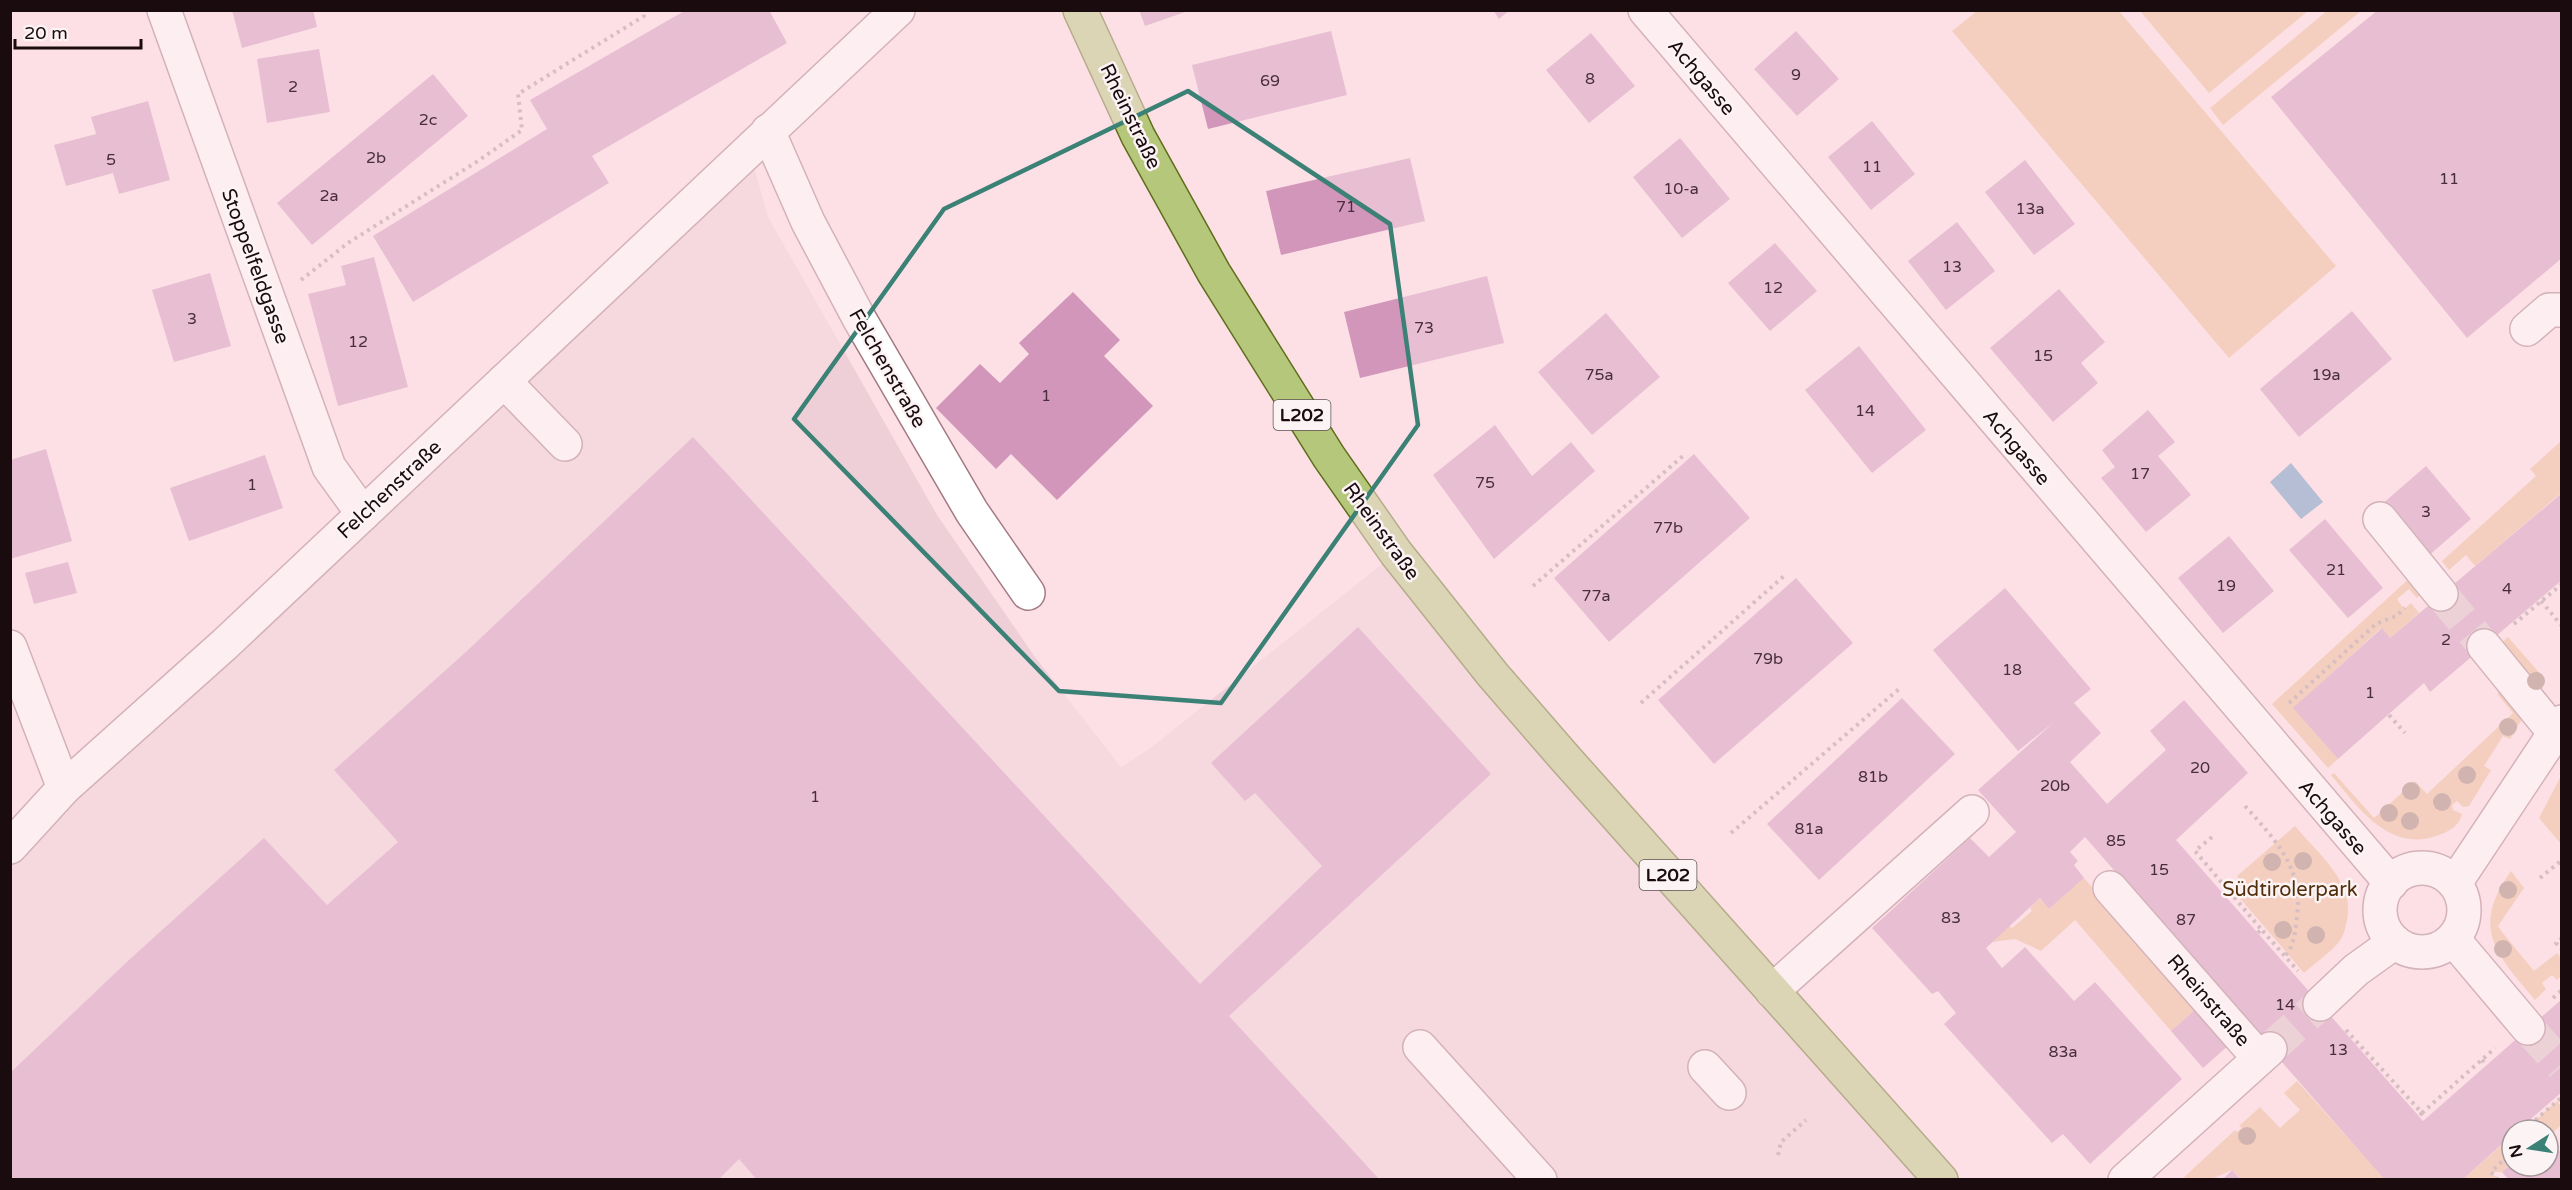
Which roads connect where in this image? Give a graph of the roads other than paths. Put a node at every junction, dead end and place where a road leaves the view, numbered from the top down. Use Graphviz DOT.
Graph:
graph roads {
  1 [pos="164,10"];
  2 [pos="898,10"];
  3 [pos="1080,10"];
  4 [pos="1645,10"];
  5 [pos="768,131"];
  6 [pos="2562,310"];
  7 [pos="2527,328"];
  8 [pos="504,381"];
  9 [pos="565,444"];
  10 [pos="363,514"];
  11 [pos="2380,519"];
  12 [pos="2437,589"];
  13 [pos="1028,593"];
  14 [pos="2484,646"];
  15 [pos="10,647"];
  16 [pos="2558,727"];
  17 [pos="64,789"];
  18 [pos="1972,812"];
  19 [pos="10,847"];
  20 [pos="2391,883"];
  21 [pos="2455,883"];
  22 [pos="2110,888"];
  23 [pos="2453,939"];
  24 [pos="2395,942"];
  25 [pos="1772,991"];
  26 [pos="2320,1004"];
  27 [pos="2526,1025"];
  28 [pos="1420,1047"];
  29 [pos="1705,1066"];
  30 [pos="1729,1093"];
  31 [pos="1539,1179"];
  32 [pos="1941,1179"];
  33 [pos="2125,1179"];
  1 -- 10 [label="street, Stoppelfeldgasse"];
  2 -- 5 [label="street, Felchenstraße"];
  3 -- 25 [label="main road, Rheinstraße / L202"];
  4 -- 20 [label="street, Achgasse"];
  5 -- 8 [label="street, Felchenstraße"];
  5 -- 13 [label="street, Felchenstraße"];
  6 -- 7 [label="street"];
  8 -- 9 [label="street"];
  8 -- 10 [label="street, Felchenstraße"];
  10 -- 17 [label="street, Felchenstraße"];
  11 -- 12 [label="street"];
  14 -- 16 [label="street"];
  15 -- 17 [label="street"];
  16 -- 21 [label="street"];
  17 -- 19 [label="street, Felchenstraße"];
  18 -- 25 [label="street"];
  20 -- 21 [label="street"];
  20 -- 24 [label="street"];
  21 -- 23 [label="street"];
  22 -- 33 [label="street, Rheinstraße"];
  23 -- 24 [label="street"];
  23 -- 27 [label="street"];
  24 -- 26 [label="street"];
  25 -- 32 [label="main road, Rheinstraße / L202"];
  28 -- 31 [label="street"];
  29 -- 30 [label="street"];
}
